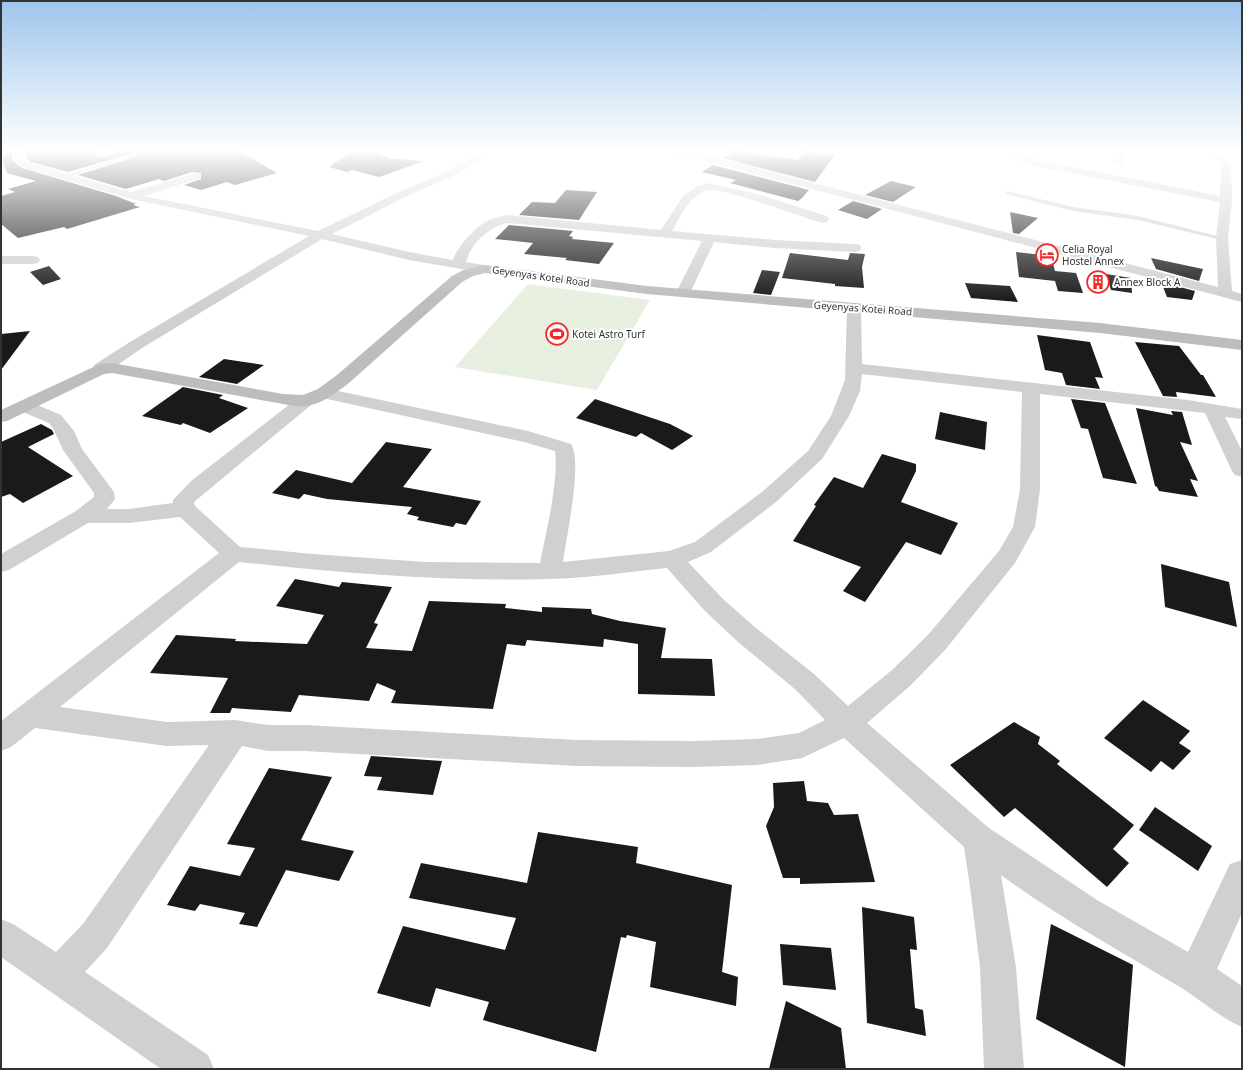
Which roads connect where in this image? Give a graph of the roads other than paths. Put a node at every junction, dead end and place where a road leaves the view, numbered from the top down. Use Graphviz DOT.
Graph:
graph roads {
  1 [pos="1226,200"];
  2 [pos="155,201"];
  3 [pos="389,201"];
  4 [pos="685,201"];
  5 [pos="767,201"];
  6 [pos="874,201"];
  7 [pos="1040,201"];
  8 [pos="823,220"];
  9 [pos="665,233"];
  10 [pos="320,235"];
  11 [pos="710,238"];
  12 [pos="1222,238"];
  13 [pos="856,248"];
  14 [pos="1,260"];
  15 [pos="33,260"];
  16 [pos="459,264"];
  17 [pos="485,269"];
  18 [pos="684,293"];
  19 [pos="1225,293"];
  20 [pos="1242,298"];
  21 [pos="854,308"];
  22 [pos="1242,345"];
  23 [pos="854,368"];
  24 [pos="100,369"];
  25 [pos="1031,387"];
  26 [pos="324,393"];
  27 [pos="305,401"];
  28 [pos="24,406"];
  29 [pos="1212,409"];
  30 [pos="1242,414"];
  31 [pos="1,418"];
  32 [pos="1242,471"];
  33 [pos="185,509"];
  34 [pos="84,516"];
  35 [pos="234,554"];
  36 [pos="672,559"];
  37 [pos="1,564"];
  38 [pos="550,571"];
  39 [pos="32,716"];
  40 [pos="847,723"];
  41 [pos="235,732"];
  42 [pos="1,738"];
  43 [pos="978,839"];
  44 [pos="1242,876"];
  45 [pos="1,936"];
  46 [pos="58,976"];
  47 [pos="1195,976"];
  48 [pos="1242,1008"];
  49 [pos="194,1069"];
  50 [pos="1004,1069"];
  1 -- 12 [label="street"];
  2 -- 10 [label="street"];
  3 -- 10 [label="street"];
  4 -- 9 [label="street"];
  5 -- 8 [label="street"];
  6 -- 19 [label="street"];
  7 -- 12 [label="lane"];
  9 -- 11 [label="street"];
  9 -- 16 [label="street"];
  10 -- 16 [label="street"];
  10 -- 24 [label="street"];
  11 -- 13 [label="street"];
  11 -- 18 [label="street"];
  12 -- 19 [label="street"];
  14 -- 15 [label="street"];
  16 -- 17 [label="street"];
  17 -- 18 [label="street, Geyenyas Kotei Road"];
  17 -- 26 [label="street"];
  18 -- 21 [label="street, Geyenyas Kotei Road"];
  19 -- 20 [label="street"];
  21 -- 22 [label="street, Geyenyas Kotei Road"];
  21 -- 23 [label="street"];
  23 -- 25 [label="street"];
  23 -- 36 [label="street"];
  24 -- 27 [label="street"];
  24 -- 28 [label="street"];
  25 -- 29 [label="street"];
  25 -- 40 [label="street"];
  26 -- 27 [label="street"];
  26 -- 38 [label="street"];
  27 -- 33 [label="street"];
  28 -- 31 [label="street"];
  28 -- 34 [label="street"];
  29 -- 30 [label="street"];
  29 -- 32 [label="street"];
  33 -- 34 [label="street"];
  33 -- 35 [label="street"];
  34 -- 37 [label="street"];
  35 -- 38 [label="street"];
  35 -- 39 [label="street"];
  36 -- 38 [label="street"];
  36 -- 40 [label="street"];
  39 -- 41 [label="street"];
  39 -- 42 [label="street"];
  40 -- 41 [label="street"];
  40 -- 43 [label="street"];
  41 -- 46 [label="street"];
  43 -- 47 [label="street"];
  43 -- 50 [label="street"];
  44 -- 47 [label="street"];
  45 -- 46 [label="street"];
  46 -- 49 [label="street"];
  47 -- 48 [label="street"];
}
